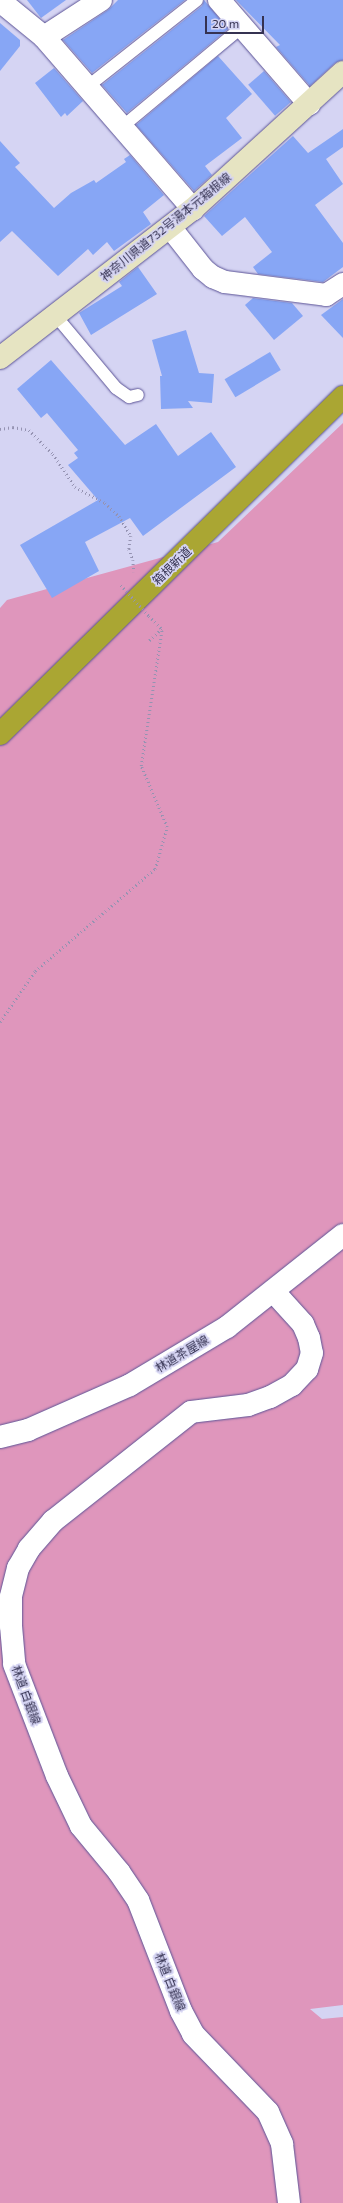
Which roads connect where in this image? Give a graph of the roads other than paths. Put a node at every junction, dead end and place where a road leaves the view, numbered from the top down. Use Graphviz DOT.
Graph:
graph roads {
  1 [pos="101,0"];
  2 [pos="197,0"];
  3 [pos="219,0"];
  4 [pos="0,1"];
  5 [pos="242,27"];
  6 [pos="44,37"];
  7 [pos="343,72"];
  8 [pos="87,87"];
  9 [pos="309,104"];
  10 [pos="122,127"];
  11 [pos="193,209"];
  12 [pos="170,226"];
  13 [pos="343,284"];
  14 [pos="55,315"];
  15 [pos="0,358"];
  16 [pos="138,395"];
  17 [pos="343,397"];
  18 [pos="0,734"];
  19 [pos="343,1235"];
  20 [pos="274,1292"];
  21 [pos="0,1437"];
  22 [pos="289,2203"];
  1 -- 6 [label="street"];
  2 -- 8 [label="lane"];
  3 -- 5 [label="street"];
  4 -- 6 [label="street"];
  5 -- 9 [label="street"];
  5 -- 10 [label="lane"];
  6 -- 8 [label="street"];
  7 -- 9 [label="main road, 神奈川県道732号湯本元箱根線"];
  8 -- 10 [label="street"];
  9 -- 11 [label="main road, 神奈川県道732号湯本元箱根線"];
  10 -- 11 [label="street"];
  11 -- 12 [label="main road, 神奈川県道732号湯本元箱根線"];
  12 -- 13 [label="street"];
  12 -- 14 [label="main road, 神奈川県道732号湯本元箱根線"];
  14 -- 15 [label="main road, 神奈川県道732号湯本元箱根線"];
  14 -- 16 [label="lane"];
  17 -- 18 [label="highway, 箱根新道"];
  19 -- 20 [label="street, 林道茶屋線"];
  20 -- 21 [label="street, 林道茶屋線"];
  20 -- 22 [label="street, 林道 白銀線"];
}
